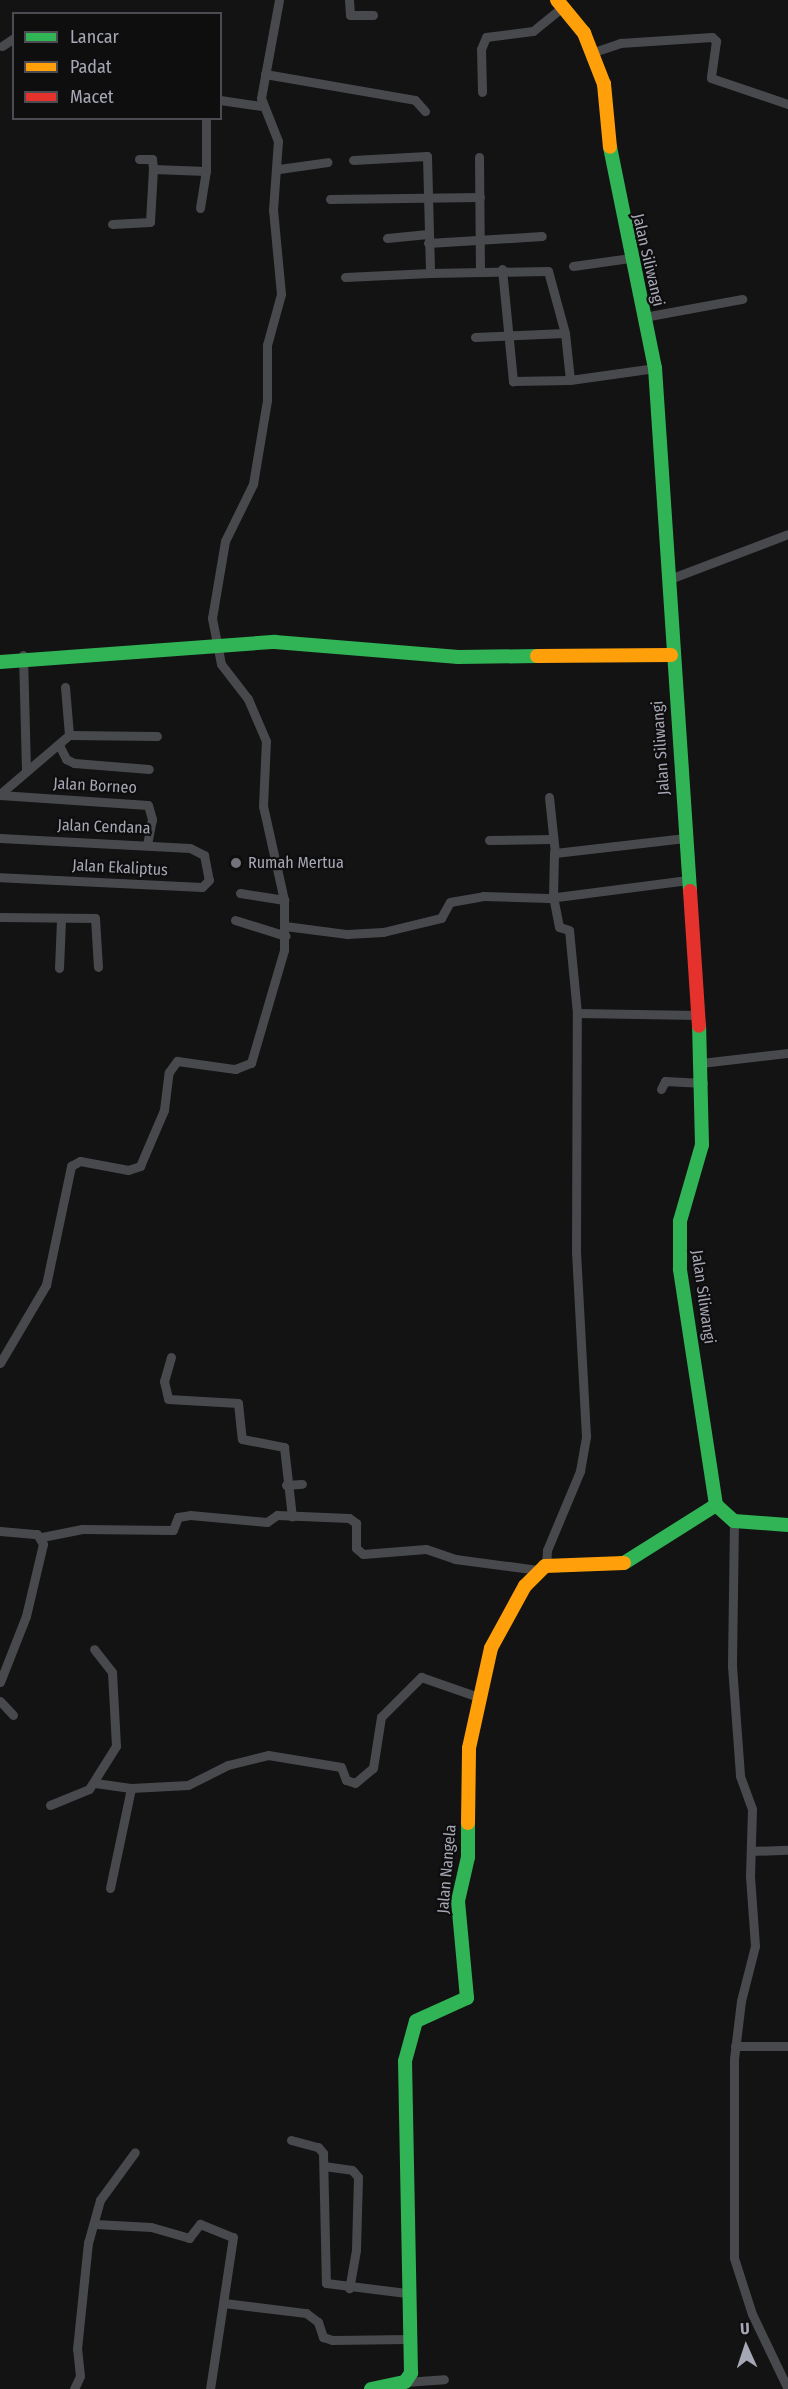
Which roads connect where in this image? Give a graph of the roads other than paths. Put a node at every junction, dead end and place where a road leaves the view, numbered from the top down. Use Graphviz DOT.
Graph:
graph roads {
  1 [pos="279,0"];
  2 [pos="349,0"];
  3 [pos="560,3"];
  4 [pos="373,15"];
  5 [pos="594,52"];
  6 [pos="265,74"];
  7 [pos="482,92"];
  8 [pos="222,100"];
  9 [pos="788,104"];
  10 [pos="261,106"];
  11 [pos="425,111"];
  12 [pos="206,120"];
  13 [pos="479,157"];
  14 [pos="139,159"];
  15 [pos="352,160"];
  16 [pos="328,162"];
  17 [pos="153,169"];
  18 [pos="279,169"];
  19 [pos="206,171"];
  20 [pos="480,197"];
  21 [pos="330,199"];
  22 [pos="427,199"];
  23 [pos="200,208"];
  24 [pos="112,224"];
  25 [pos="542,236"];
  26 [pos="387,238"];
  27 [pos="428,238"];
  28 [pos="479,242"];
  29 [pos="631,258"];
  30 [pos="573,266"];
  31 [pos="502,269"];
  32 [pos="480,270"];
  33 [pos="430,273"];
  34 [pos="345,277"];
  35 [pos="742,299"];
  36 [pos="644,317"];
  37 [pos="565,333"];
  38 [pos="507,335"];
  39 [pos="475,337"];
  40 [pos="655,368"];
  41 [pos="570,380"];
  42 [pos="788,534"];
  43 [pos="667,580"];
  44 [pos="214,643"];
  45 [pos="671,652"];
  46 [pos="0,655"];
  47 [pos="23,657"];
  48 [pos="0,663"];
  49 [pos="65,687"];
  50 [pos="69,735"];
  51 [pos="157,736"];
  52 [pos="59,745"];
  53 [pos="26,769"];
  54 [pos="148,770"];
  55 [pos="0,794"];
  56 [pos="549,797"];
  57 [pos="0,838"];
  58 [pos="685,838"];
  59 [pos="552,839"];
  60 [pos="489,840"];
  61 [pos="147,844"];
  62 [pos="554,852"];
  63 [pos="204,855"];
  64 [pos="0,877"];
  65 [pos="688,880"];
  66 [pos="240,893"];
  67 [pos="553,897"];
  68 [pos="284,900"];
  69 [pos="0,917"];
  70 [pos="61,920"];
  71 [pos="235,920"];
  72 [pos="285,931"];
  73 [pos="98,967"];
  74 [pos="59,968"];
  75 [pos="577,1013"];
  76 [pos="698,1015"];
  77 [pos="788,1053"];
  78 [pos="701,1063"];
  79 [pos="703,1083"];
  80 [pos="661,1089"];
  81 [pos="171,1357"];
  82 [pos="0,1363"];
  83 [pos="302,1484"];
  84 [pos="286,1485"];
  85 [pos="716,1505"];
  86 [pos="291,1517"];
  87 [pos="734,1521"];
  88 [pos="788,1525"];
  89 [pos="0,1532"];
  90 [pos="42,1537"];
  91 [pos="543,1568"];
  92 [pos="94,1649"];
  93 [pos="0,1682"];
  94 [pos="478,1697"];
  95 [pos="0,1701"];
  96 [pos="13,1715"];
  97 [pos="95,1783"];
  98 [pos="131,1788"];
  99 [pos="51,1805"];
  100 [pos="788,1850"];
  101 [pos="751,1851"];
  102 [pos="110,1888"];
  103 [pos="735,2046"];
  104 [pos="788,2046"];
  105 [pos="291,2140"];
  106 [pos="135,2152"];
  107 [pos="324,2166"];
  108 [pos="95,2224"];
  109 [pos="349,2288"];
  110 [pos="406,2293"];
  111 [pos="225,2303"];
  112 [pos="408,2339"];
  113 [pos="444,2379"];
  114 [pos="405,2382"];
  115 [pos="74,2389"];
  116 [pos="210,2389"];
  117 [pos="371,2389"];
  118 [pos="788,2389"];
  1 -- 6 [label="street"];
  2 -- 4 [label="street"];
  3 -- 5 [label="main road, Jalan Siliwangi"];
  3 -- 7 [label="street"];
  5 -- 9 [label="street"];
  5 -- 29 [label="main road, Jalan Siliwangi"];
  6 -- 10 [label="street"];
  6 -- 11 [label="street"];
  8 -- 10 [label="street"];
  10 -- 18 [label="street"];
  12 -- 19 [label="street"];
  13 -- 20 [label="street"];
  14 -- 17 [label="street"];
  15 -- 22 [label="street"];
  16 -- 18 [label="street"];
  17 -- 19 [label="street"];
  17 -- 24 [label="street"];
  18 -- 44 [label="street"];
  19 -- 23 [label="street"];
  20 -- 22 [label="street"];
  20 -- 28 [label="street"];
  21 -- 22 [label="street"];
  22 -- 27 [label="street"];
  25 -- 28 [label="street"];
  26 -- 27 [label="street"];
  27 -- 28 [label="street"];
  27 -- 33 [label="street"];
  28 -- 32 [label="street"];
  29 -- 30 [label="street"];
  29 -- 36 [label="main road, Jalan Siliwangi"];
  31 -- 32 [label="street"];
  31 -- 37 [label="street"];
  31 -- 38 [label="street"];
  32 -- 33 [label="street"];
  33 -- 34 [label="street"];
  35 -- 36 [label="street"];
  36 -- 40 [label="main road, Jalan Siliwangi"];
  37 -- 38 [label="street"];
  37 -- 41 [label="street"];
  38 -- 39 [label="street"];
  38 -- 41 [label="street"];
  40 -- 41 [label="street"];
  40 -- 43 [label="main road, Jalan Siliwangi"];
  42 -- 43 [label="street"];
  43 -- 45 [label="main road, Jalan Siliwangi"];
  44 -- 45 [label="main road"];
  44 -- 47 [label="main road"];
  44 -- 68 [label="street"];
  45 -- 58 [label="main road, Jalan Siliwangi"];
  46 -- 47 [label="main road"];
  47 -- 48 [label="main road"];
  47 -- 53 [label="street"];
  49 -- 50 [label="street"];
  50 -- 51 [label="street"];
  50 -- 52 [label="street"];
  52 -- 53 [label="street"];
  52 -- 54 [label="street"];
  53 -- 55 [label="street"];
  55 -- 61 [label="street, Jalan Borneo"];
  56 -- 59 [label="street"];
  57 -- 61 [label="street, Jalan Cendana"];
  58 -- 62 [label="street"];
  58 -- 65 [label="main road, Jalan Siliwangi"];
  59 -- 60 [label="street"];
  59 -- 62 [label="street"];
  61 -- 63 [label="street, Jalan Cendana"];
  62 -- 67 [label="street"];
  63 -- 64 [label="street, Jalan Ekaliptus"];
  65 -- 67 [label="street"];
  65 -- 76 [label="main road, Jalan Siliwangi"];
  66 -- 68 [label="street"];
  67 -- 72 [label="street"];
  67 -- 75 [label="street"];
  68 -- 72 [label="street"];
  69 -- 70 [label="street"];
  70 -- 73 [label="street"];
  70 -- 74 [label="street"];
  71 -- 72 [label="street"];
  72 -- 82 [label="street"];
  75 -- 76 [label="street"];
  75 -- 91 [label="street"];
  76 -- 78 [label="main road, Jalan Siliwangi"];
  77 -- 78 [label="street"];
  78 -- 79 [label="main road, Jalan Siliwangi"];
  79 -- 80 [label="street"];
  79 -- 85 [label="main road, Jalan Siliwangi"];
  81 -- 84 [label="street"];
  83 -- 84 [label="street"];
  84 -- 86 [label="street"];
  85 -- 87 [label="main road"];
  85 -- 91 [label="main road"];
  86 -- 90 [label="street"];
  86 -- 91 [label="street"];
  87 -- 88 [label="main road"];
  87 -- 101 [label="street"];
  89 -- 90 [label="street"];
  90 -- 93 [label="street"];
  91 -- 94 [label="main road, Jalan Nangela"];
  92 -- 97 [label="street"];
  94 -- 98 [label="street"];
  94 -- 110 [label="main road, Jalan Nangela"];
  95 -- 96 [label="street"];
  97 -- 98 [label="street"];
  97 -- 99 [label="street"];
  98 -- 102 [label="street"];
  100 -- 101 [label="street"];
  101 -- 103 [label="street"];
  103 -- 104 [label="street"];
  103 -- 118 [label="street"];
  105 -- 107 [label="street"];
  106 -- 108 [label="street"];
  107 -- 109 [label="street"];
  107 -- 109 [label="street"];
  108 -- 111 [label="street"];
  108 -- 115 [label="street"];
  109 -- 110 [label="street"];
  110 -- 112 [label="main road, Jalan Nangela"];
  111 -- 112 [label="street"];
  111 -- 116 [label="street"];
  112 -- 114 [label="main road, Jalan Nangela"];
  113 -- 114 [label="street"];
  114 -- 117 [label="main road"];
}
